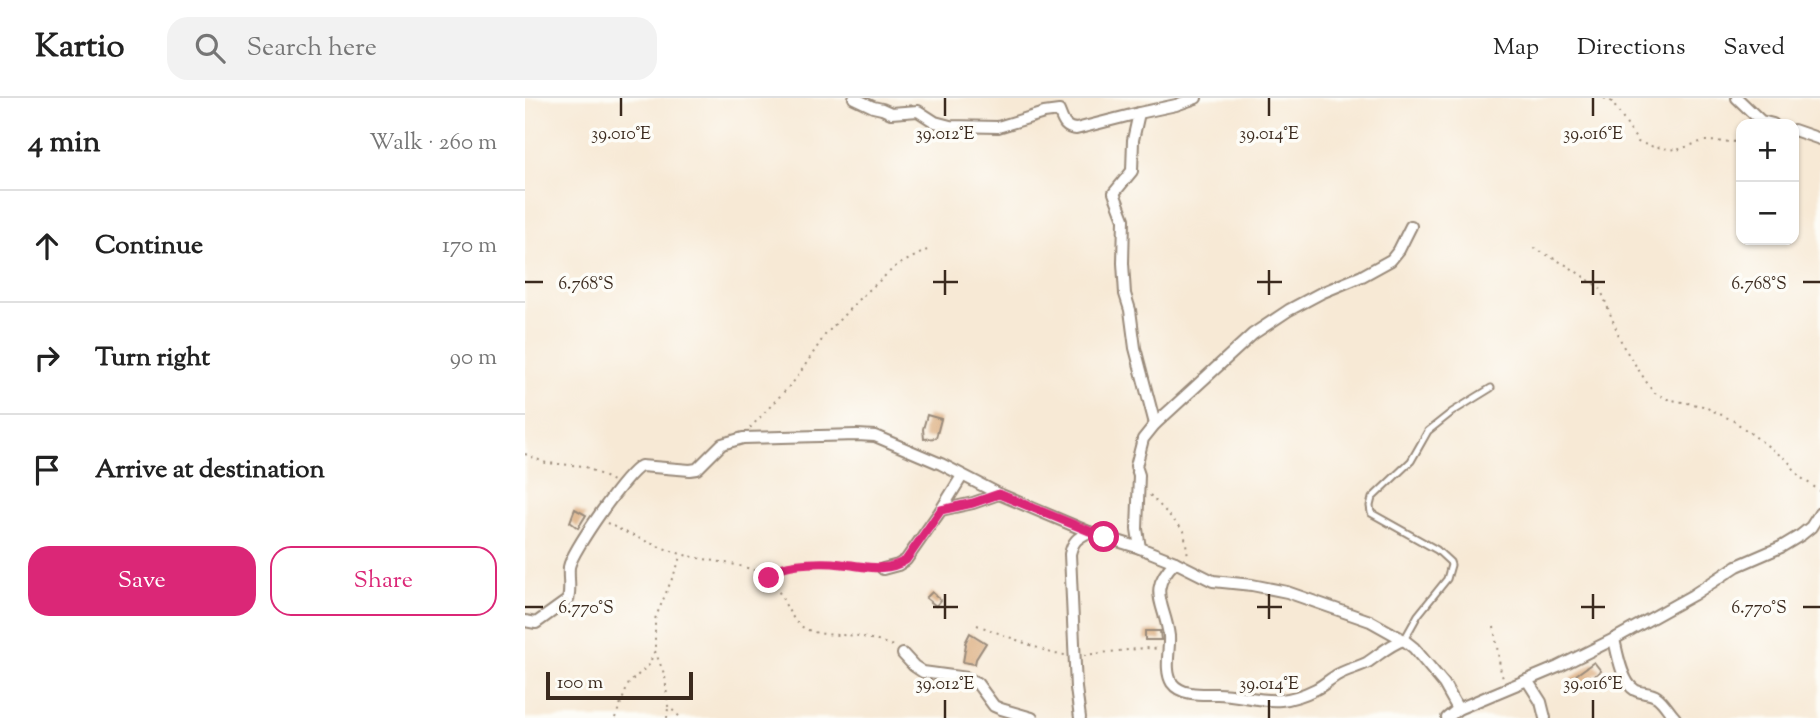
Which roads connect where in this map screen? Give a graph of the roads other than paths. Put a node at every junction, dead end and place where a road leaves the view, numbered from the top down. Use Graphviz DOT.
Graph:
graph roads {
  1 [pos="854,98"];
  2 [pos="1196,98"];
  3 [pos="1737,98"];
  4 [pos="1139,113"];
  5 [pos="1759,119"];
  6 [pos="1799,132"];
  7 [pos="1820,139"];
  8 [pos="1412,226"];
  9 [pos="1491,388"];
  10 [pos="1155,424"];
  11 [pos="962,476"];
  12 [pos="999,494"];
  13 [pos="941,510"];
  14 [pos="1820,513"];
  15 [pos="1815,526"];
  16 [pos="1089,532"];
  17 [pos="1140,548"];
  18 [pos="1175,562"];
  19 [pos="883,569"];
  20 [pos="525,621"];
  21 [pos="1614,639"];
  22 [pos="1404,640"];
  23 [pos="903,654"];
  24 [pos="1527,680"];
  25 [pos="1455,714"];
  26 [pos="1032,718"];
  27 [pos="1080,718"];
  28 [pos="1545,718"];
  29 [pos="1675,718"];
  1 -- 4 [label="street"];
  2 -- 4 [label="street"];
  3 -- 5 [label="street"];
  4 -- 10 [label="street"];
  6 -- 7 [label="street"];
  8 -- 10 [label="street"];
  9 -- 22 [label="lane"];
  10 -- 17 [label="street"];
  11 -- 12 [label="street"];
  11 -- 13 [label="street"];
  11 -- 20 [label="street"];
  12 -- 13 [label="street"];
  12 -- 16 [label="street"];
  13 -- 19 [label="street"];
  14 -- 15 [label="street"];
  15 -- 21 [label="street"];
  16 -- 17 [label="street"];
  16 -- 27 [label="street"];
  17 -- 18 [label="street"];
  18 -- 22 [label="street"];
  18 -- 22 [label="street"];
  21 -- 24 [label="street"];
  21 -- 29 [label="street"];
  22 -- 25 [label="street"];
  23 -- 26 [label="street"];
  24 -- 25 [label="street"];
  24 -- 28 [label="street"];
}
